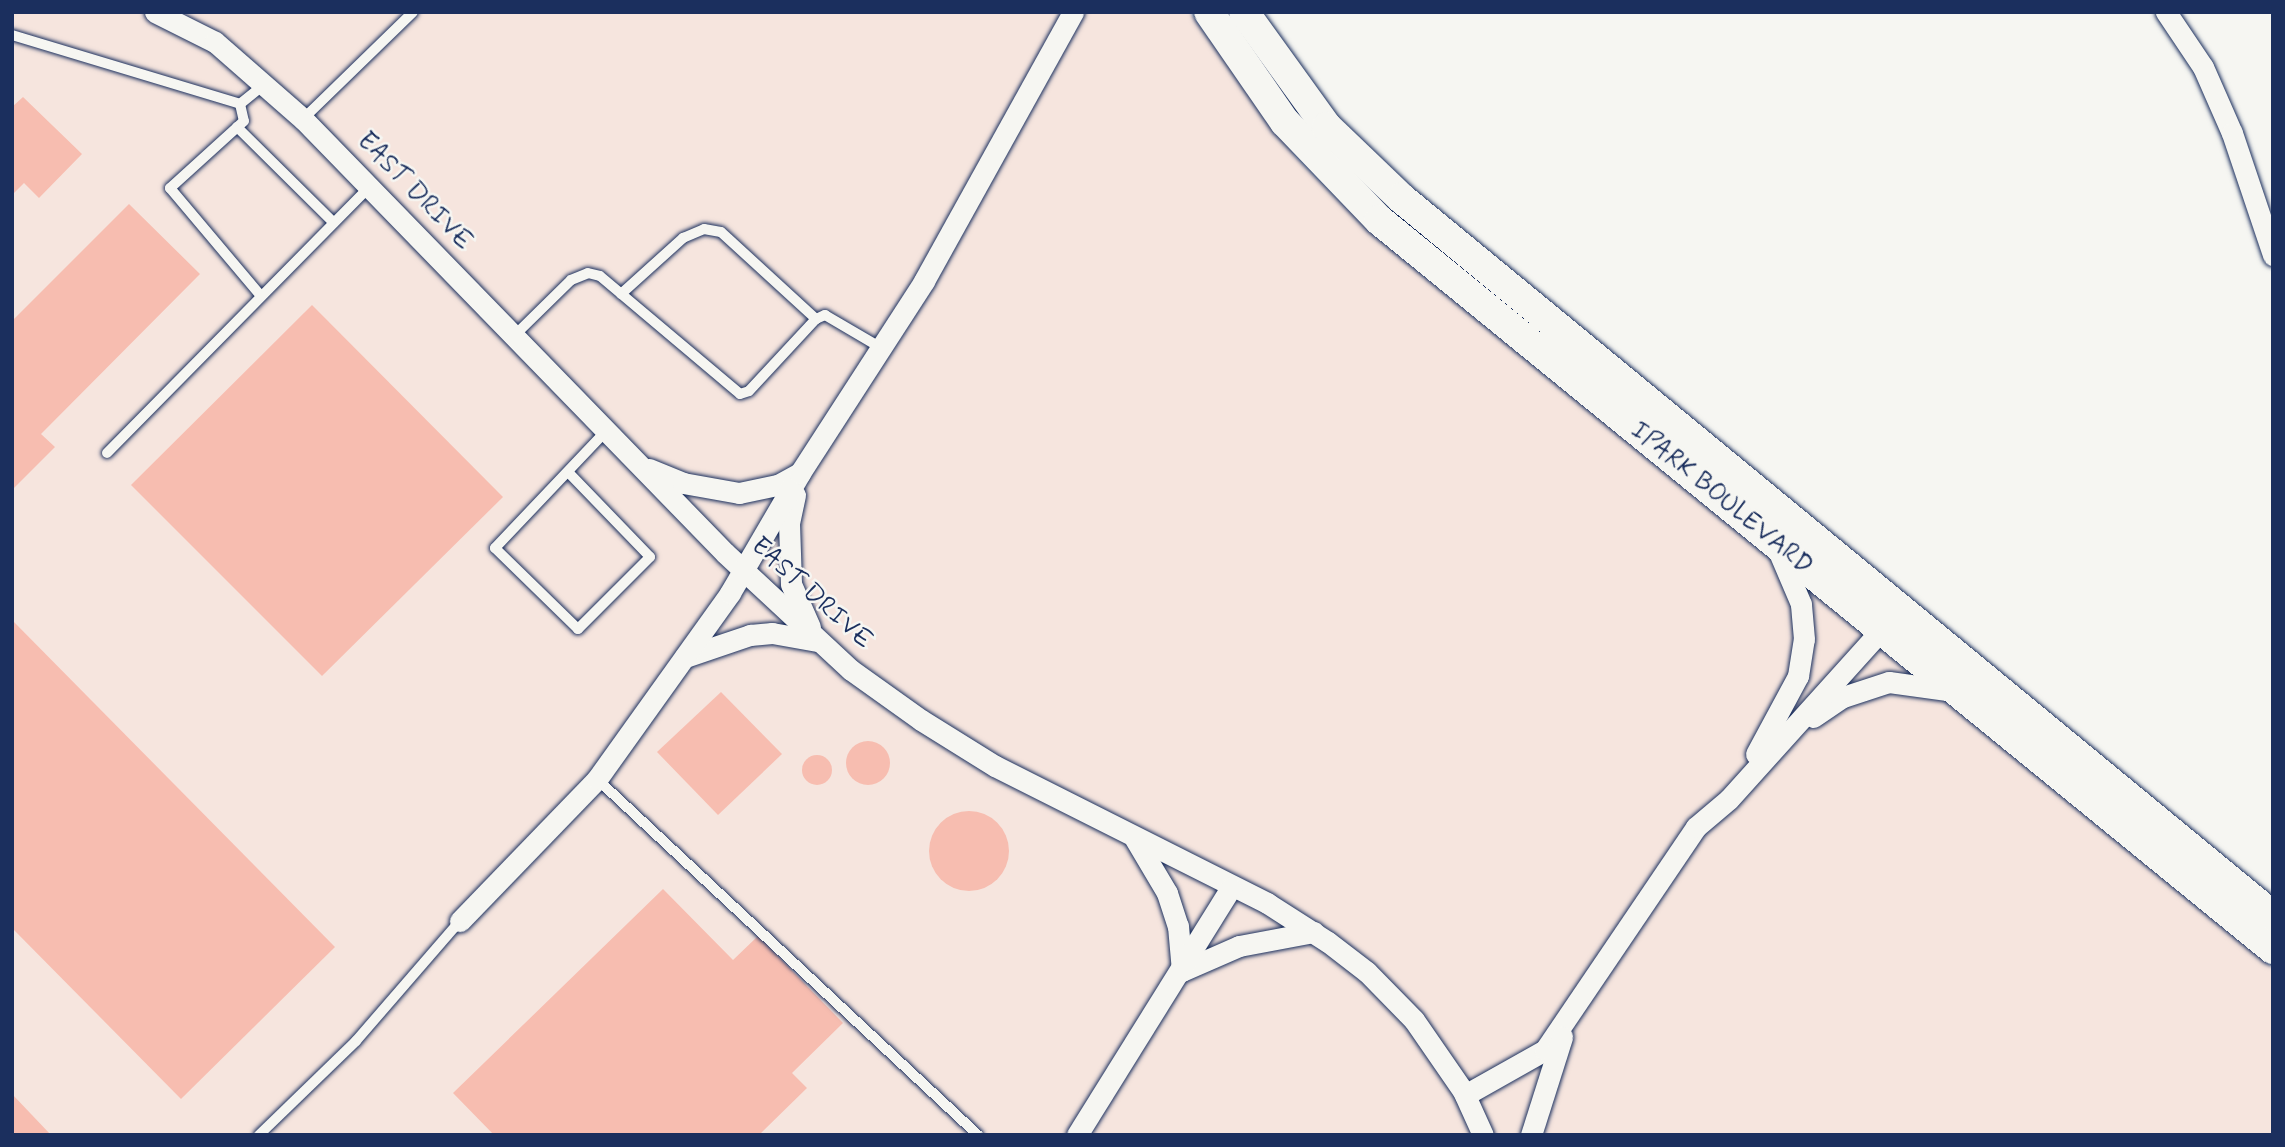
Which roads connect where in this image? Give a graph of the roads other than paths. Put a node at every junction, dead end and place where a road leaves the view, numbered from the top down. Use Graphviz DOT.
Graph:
graph roads {
  1 [pos="155,12"];
  2 [pos="413,12"];
  3 [pos="1073,12"];
  4 [pos="1083,12"];
  5 [pos="1209,12"];
  6 [pos="1244,12"];
  7 [pos="2166,12"];
  8 [pos="1062,33"];
  9 [pos="12,35"];
  10 [pos="265,84"];
  11 [pos="240,104"];
  12 [pos="303,119"];
  13 [pos="237,127"];
  14 [pos="370,186"];
  15 [pos="334,223"];
  16 [pos="2273,255"];
  17 [pos="621,294"];
  18 [pos="260,295"];
  19 [pos="816,319"];
  20 [pos="515,335"];
  21 [pos="883,349"];
  22 [pos="607,430"];
  23 [pos="107,453"];
  24 [pos="641,466"];
  25 [pos="568,472"];
  26 [pos="800,473"];
  27 [pos="1774,542"];
  28 [pos="743,571"];
  29 [pos="1890,620"];
  30 [pos="818,640"];
  31 [pos="685,657"];
  32 [pos="1958,692"];
  33 [pos="1785,736"];
  34 [pos="597,779"];
  35 [pos="1729,799"];
  36 [pos="1135,839"];
  37 [pos="1231,888"];
  38 [pos="2273,916"];
  39 [pos="460,921"];
  40 [pos="1314,932"];
  41 [pos="2273,949"];
  42 [pos="1182,971"];
  43 [pos="1567,1023"];
  44 [pos="1465,1095"];
  45 [pos="259,1135"];
  46 [pos="978,1135"];
  47 [pos="1077,1135"];
  48 [pos="1483,1135"];
  49 [pos="1531,1135"];
  1 -- 10 [label="street, EAST DRIVE"];
  2 -- 12 [label="lane"];
  3 -- 8 [label="street"];
  4 -- 8 [label="street"];
  5 -- 27 [label="main road, IPARK BOULEVARD"];
  6 -- 29 [label="main road, IPARK BOULEVARD"];
  7 -- 16 [label="street"];
  8 -- 21 [label="street"];
  9 -- 11 [label="lane"];
  10 -- 11 [label="lane"];
  10 -- 12 [label="street, EAST DRIVE"];
  11 -- 13 [label="lane"];
  12 -- 14 [label="street, EAST DRIVE"];
  13 -- 15 [label="lane"];
  13 -- 18 [label="lane"];
  14 -- 15 [label="lane"];
  14 -- 20 [label="street, EAST DRIVE"];
  15 -- 18 [label="lane"];
  17 -- 19 [label="lane"];
  17 -- 19 [label="lane"];
  17 -- 20 [label="lane"];
  18 -- 23 [label="lane"];
  19 -- 21 [label="lane"];
  20 -- 22 [label="street, EAST DRIVE"];
  21 -- 26 [label="street"];
  22 -- 24 [label="street, EAST DRIVE"];
  22 -- 25 [label="lane"];
  24 -- 26 [label="street"];
  24 -- 28 [label="street, EAST DRIVE"];
  25 -- 25 [label="lane"];
  26 -- 28 [label="street"];
  26 -- 30 [label="street"];
  27 -- 29 [label="main road, IPARK BOULEVARD"];
  27 -- 35 [label="street"];
  28 -- 30 [label="street, EAST DRIVE"];
  28 -- 31 [label="street"];
  29 -- 32 [label="main road, IPARK BOULEVARD"];
  29 -- 33 [label="street"];
  29 -- 38 [label="main road, IPARK BOULEVARD"];
  30 -- 31 [label="street"];
  30 -- 36 [label="street, EAST DRIVE"];
  31 -- 34 [label="street"];
  32 -- 33 [label="street"];
  32 -- 41 [label="main road, IPARK BOULEVARD"];
  33 -- 35 [label="street"];
  34 -- 39 [label="street"];
  34 -- 46 [label="lane"];
  35 -- 43 [label="street"];
  36 -- 37 [label="street, EAST DRIVE"];
  36 -- 42 [label="street"];
  37 -- 40 [label="street, EAST DRIVE"];
  37 -- 42 [label="street"];
  39 -- 45 [label="lane"];
  40 -- 42 [label="street"];
  40 -- 44 [label="street, EAST DRIVE"];
  42 -- 47 [label="street"];
  43 -- 44 [label="street"];
  43 -- 49 [label="street"];
  44 -- 48 [label="street, EAST DRIVE"];
}
